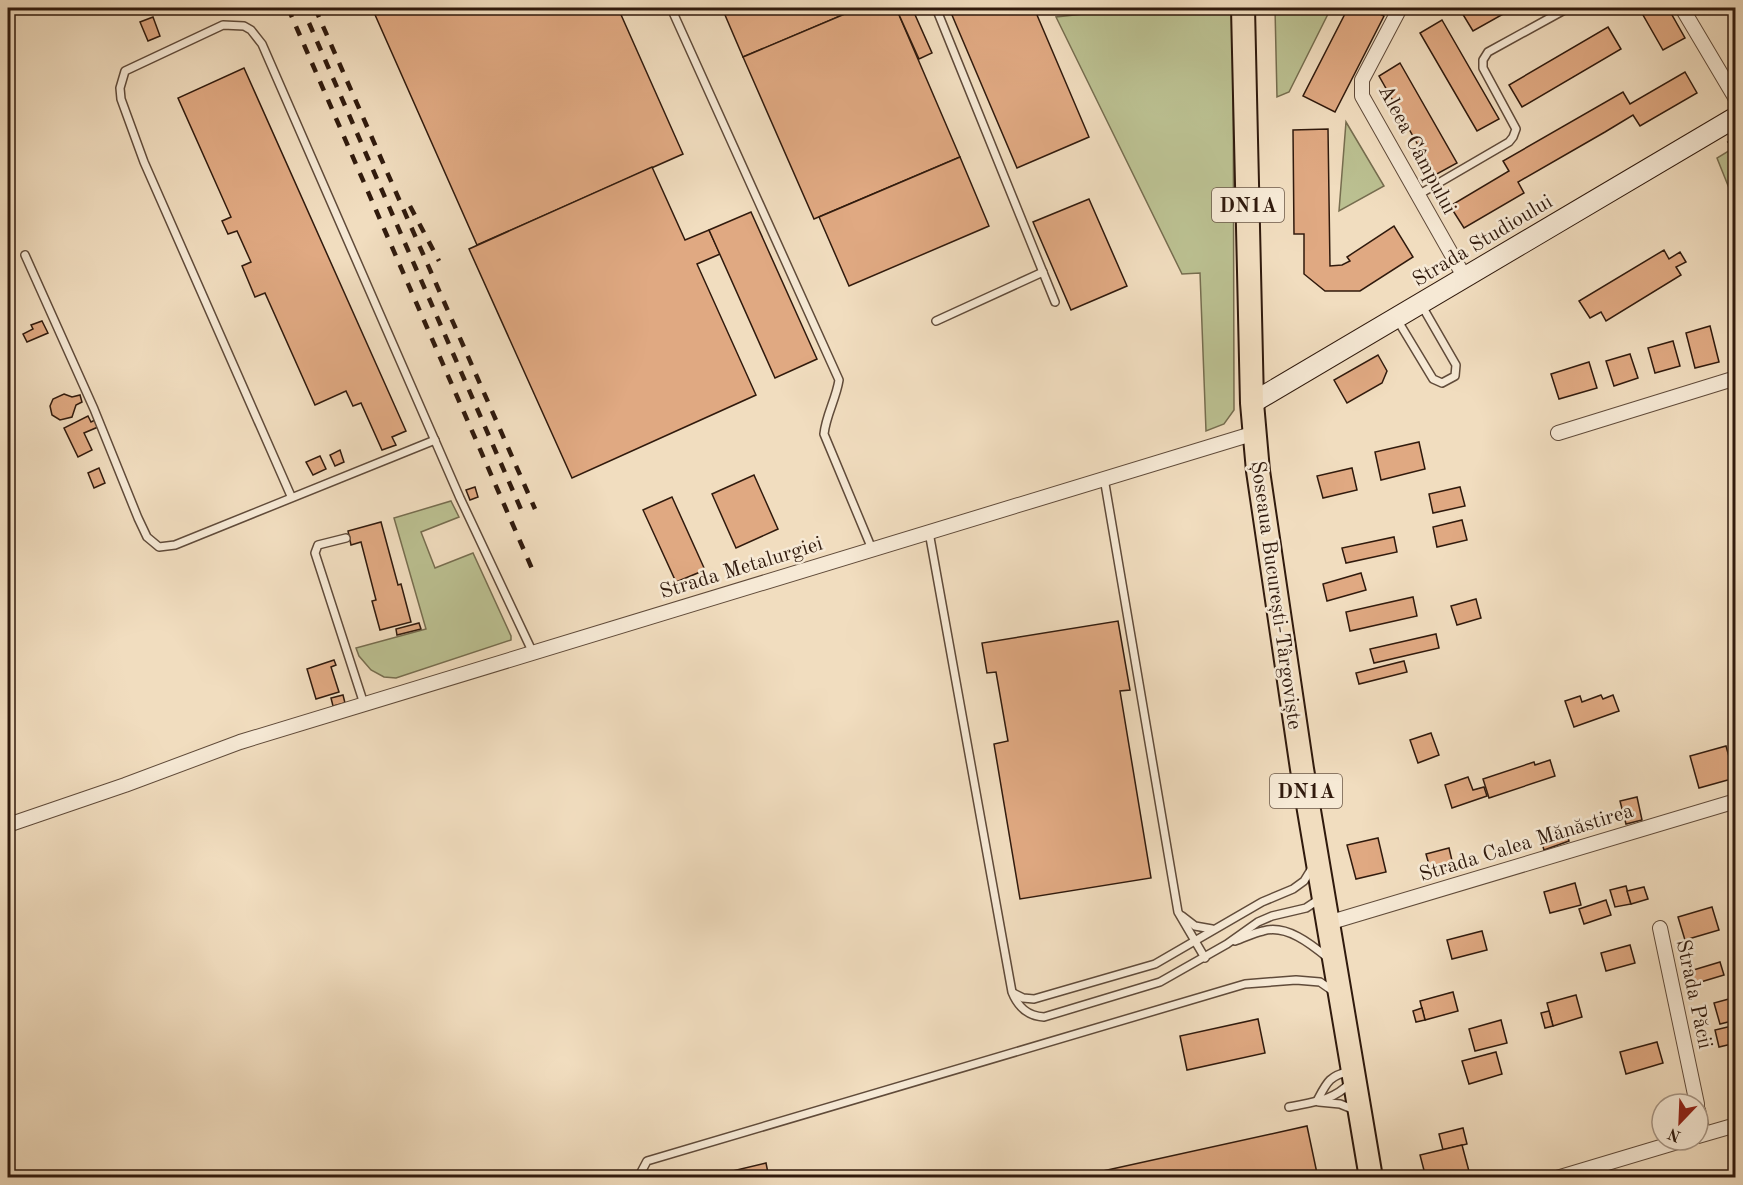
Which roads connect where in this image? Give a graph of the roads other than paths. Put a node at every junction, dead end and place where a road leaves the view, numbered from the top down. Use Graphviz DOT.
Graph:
graph roads {
  1 [pos="671,8"];
  2 [pos="936,8"];
  3 [pos="1244,8"];
  4 [pos="1400,8"];
  5 [pos="1568,8"];
  6 [pos="1682,8"];
  7 [pos="1736,99"];
  8 [pos="1736,117"];
  9 [pos="1418,195"];
  10 [pos="25,255"];
  11 [pos="1043,272"];
  12 [pos="1465,278"];
  13 [pos="1055,302"];
  14 [pos="1421,304"];
  15 [pos="1396,318"];
  16 [pos="936,321"];
  17 [pos="1736,378"];
  18 [pos="1252,403"];
  19 [pos="1255,433"];
  20 [pos="1558,433"];
  21 [pos="435,440"];
  22 [pos="1104,478"];
  23 [pos="291,496"];
  24 [pos="929,532"];
  25 [pos="346,538"];
  26 [pos="872,549"];
  27 [pos="533,653"];
  28 [pos="364,704"];
  29 [pos="1736,801"];
  30 [pos="8,825"];
  31 [pos="1316,855"];
  32 [pos="1324,893"];
  33 [pos="1178,912"];
  34 [pos="1328,923"];
  35 [pos="1660,928"];
  36 [pos="1215,929"];
  37 [pos="1194,940"];
  38 [pos="1227,945"];
  39 [pos="1205,958"];
  40 [pos="1335,963"];
  41 [pos="1012,992"];
  42 [pos="1340,995"];
  43 [pos="1354,1074"];
  44 [pos="1694,1092"];
  45 [pos="1317,1101"];
  46 [pos="1289,1107"];
  47 [pos="1360,1112"];
  48 [pos="1736,1125"];
  49 [pos="1710,1132"];
  50 [pos="1650,1150"];
  51 [pos="638,1178"];
  52 [pos="1371,1178"];
  53 [pos="1557,1178"];
  1 -- 26 [label="lane"];
  2 -- 11 [label="lane"];
  3 -- 18 [label="main road, Șoseaua București-Târgoviște / DN1A"];
  4 -- 9 [label="street, Aleea Câmpului"];
  5 -- 9 [label="lane"];
  6 -- 7 [label="street"];
  8 -- 12 [label="street, Strada Studioului"];
  9 -- 12 [label="street, Aleea Câmpului"];
  10 -- 23 [label="lane"];
  11 -- 13 [label="lane"];
  11 -- 16 [label="lane"];
  12 -- 14 [label="street, Strada Studioului"];
  14 -- 15 [label="street, Strada Studioului"];
  14 -- 15 [label="lane"];
  15 -- 18 [label="street, Strada Studioului"];
  17 -- 20 [label="street"];
  18 -- 19 [label="main road, Șoseaua București-Târgoviște / DN1A"];
  19 -- 22 [label="street, Strada Metalurgiei"];
  19 -- 31 [label="main road, Șoseaua București-Târgoviște / DN1A"];
  21 -- 23 [label="lane"];
  21 -- 23 [label="lane"];
  21 -- 27 [label="lane"];
  22 -- 24 [label="street, Strada Metalurgiei"];
  22 -- 33 [label="lane"];
  24 -- 26 [label="street, Strada Metalurgiei"];
  24 -- 41 [label="lane"];
  25 -- 28 [label="lane"];
  26 -- 27 [label="street, Strada Metalurgiei"];
  27 -- 28 [label="street, Strada Metalurgiei"];
  28 -- 30 [label="street, Strada Metalurgiei"];
  29 -- 34 [label="street, Strada Calea Mănăstirea"];
  31 -- 32 [label="main road, Șoseaua București-Târgoviște / DN1A"];
  31 -- 36 [label="lane"];
  32 -- 34 [label="main road, Șoseaua București-Târgoviște / DN1A"];
  32 -- 38 [label="lane"];
  33 -- 36 [label="lane"];
  33 -- 37 [label="lane"];
  34 -- 40 [label="main road, Șoseaua București-Târgoviște / DN1A"];
  35 -- 44 [label="street, Strada Păcii"];
  36 -- 37 [label="lane"];
  37 -- 39 [label="lane"];
  37 -- 41 [label="lane"];
  38 -- 39 [label="lane"];
  38 -- 40 [label="lane"];
  39 -- 41 [label="lane"];
  40 -- 42 [label="main road, Șoseaua București-Târgoviște / DN1A"];
  42 -- 43 [label="main road, Șoseaua București-Târgoviște / DN1A"];
  42 -- 51 [label="lane"];
  43 -- 45 [label="lane"];
  43 -- 45 [label="lane"];
  43 -- 47 [label="main road, Șoseaua București-Târgoviște / DN1A"];
  45 -- 46 [label="lane"];
  45 -- 47 [label="lane"];
  47 -- 52 [label="main road, Șoseaua București-Târgoviște / DN1A"];
  48 -- 49 [label="street"];
  50 -- 53 [label="street"];
}
